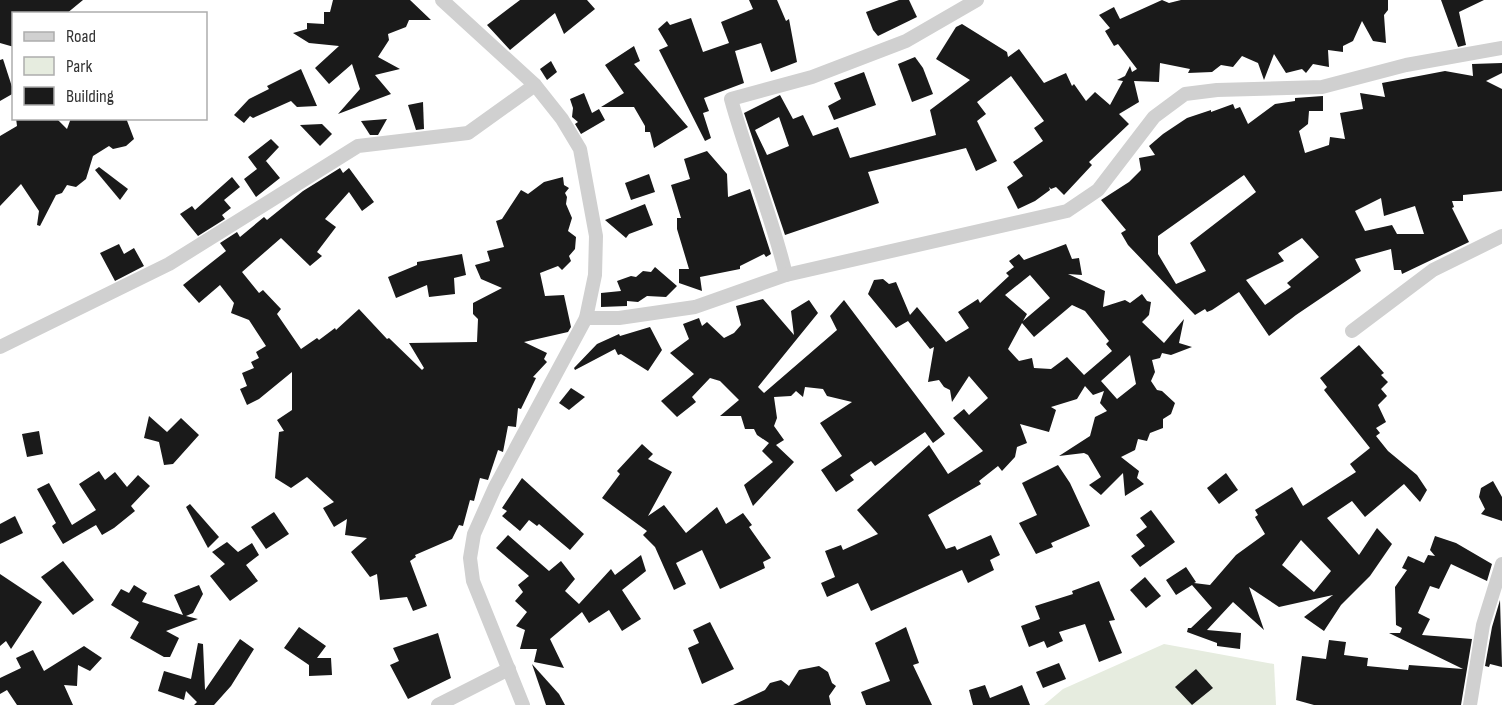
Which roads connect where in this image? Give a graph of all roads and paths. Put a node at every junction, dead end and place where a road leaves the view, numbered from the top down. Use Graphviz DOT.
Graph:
graph roads {
  1 [pos="442,0"];
  2 [pos="977,0"];
  3 [pos="1502,48"];
  4 [pos="535,85"];
  5 [pos="1502,236"];
  6 [pos="786,274"];
  7 [pos="585,318"];
  8 [pos="1352,331"];
  9 [pos="0,347"];
  10 [pos="1502,564"];
  11 [pos="509,669"];
  12 [pos="438,705"];
  13 [pos="524,705"];
  14 [pos="1470,705"];
  1 -- 4 [label="street"];
  2 -- 6 [label="street"];
  3 -- 6 [label="street"];
  4 -- 7 [label="street"];
  4 -- 9 [label="street"];
  5 -- 8 [label="street"];
  6 -- 7 [label="street"];
  7 -- 11 [label="street"];
  10 -- 14 [label="street"];
  11 -- 12 [label="street"];
  11 -- 13 [label="street"];
}
